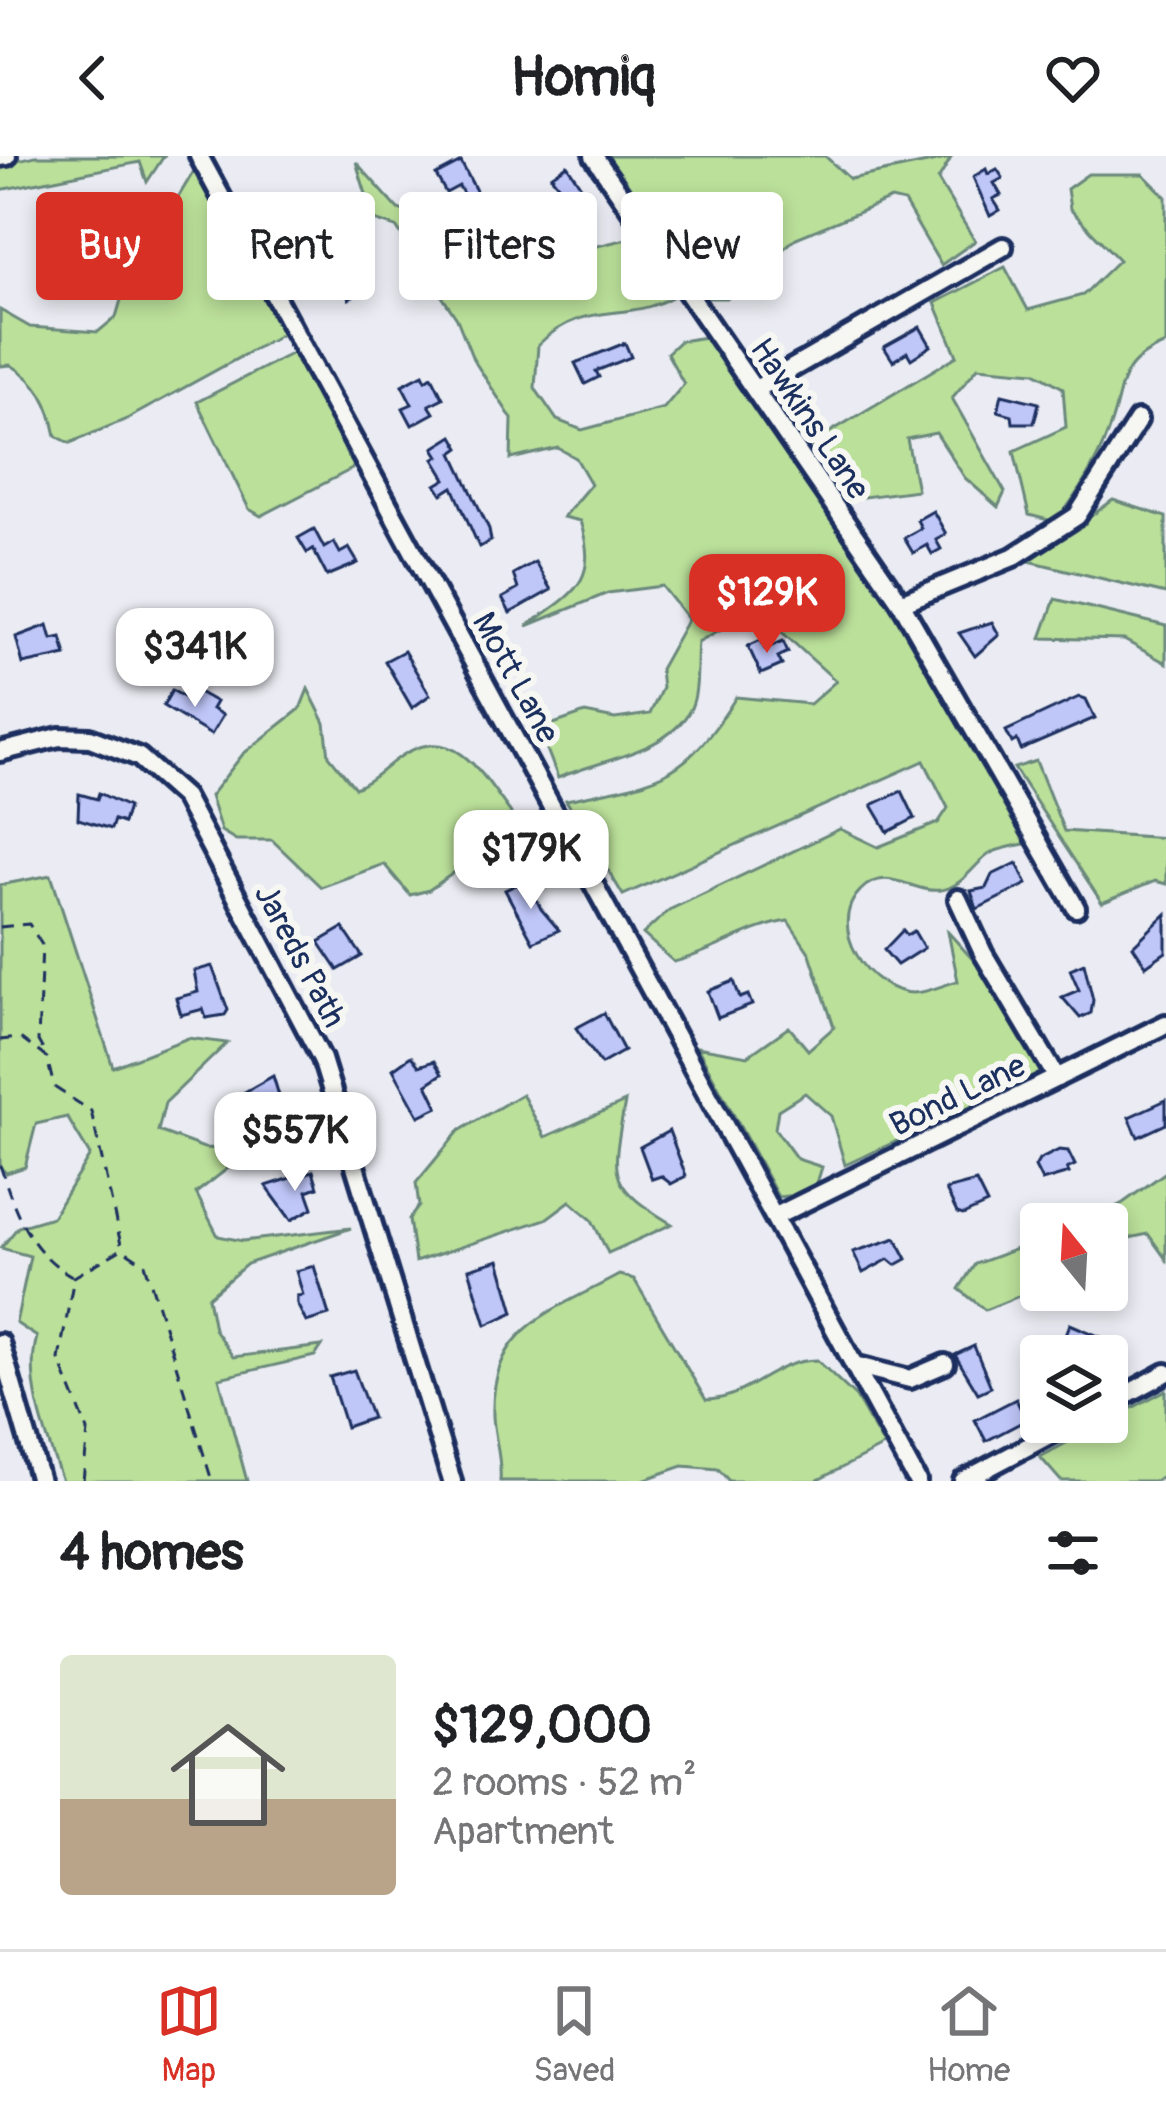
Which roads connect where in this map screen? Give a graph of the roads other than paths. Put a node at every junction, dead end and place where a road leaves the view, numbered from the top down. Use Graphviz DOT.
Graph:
graph roads {
  1 [pos="199,156"];
  2 [pos="594,156"];
  3 [pos="1003,247"];
  4 [pos="756,389"];
  5 [pos="1138,420"];
  6 [pos="901,603"];
  7 [pos="0,752"];
  8 [pos="958,899"];
  9 [pos="1076,908"];
  10 [pos="1165,1027"];
  11 [pos="1057,1078"];
  12 [pos="776,1216"];
  13 [pos="0,1343"];
  14 [pos="945,1364"];
  15 [pos="854,1365"];
  16 [pos="1166,1373"];
  17 [pos="1128,1394"];
  18 [pos="1035,1443"];
  19 [pos="40,1481"];
  20 [pos="452,1481"];
  21 [pos="917,1481"];
  22 [pos="964,1481"];
  1 -- 12 [label="street, Mott Lane"];
  2 -- 4 [label="street, Hawkins Lane"];
  3 -- 4 [label="street"];
  4 -- 6 [label="street, Hawkins Lane"];
  5 -- 6 [label="street"];
  6 -- 9 [label="street, Hawkins Lane"];
  7 -- 20 [label="street, Jareds Path"];
  8 -- 11 [label="street"];
  10 -- 11 [label="street, Bond Lane"];
  11 -- 12 [label="street, Bond Lane"];
  12 -- 15 [label="street, Mott Lane"];
  13 -- 19 [label="street"];
  14 -- 15 [label="street"];
  15 -- 21 [label="street, Mott Lane"];
  16 -- 17 [label="street"];
  18 -- 22 [label="street"];
}
